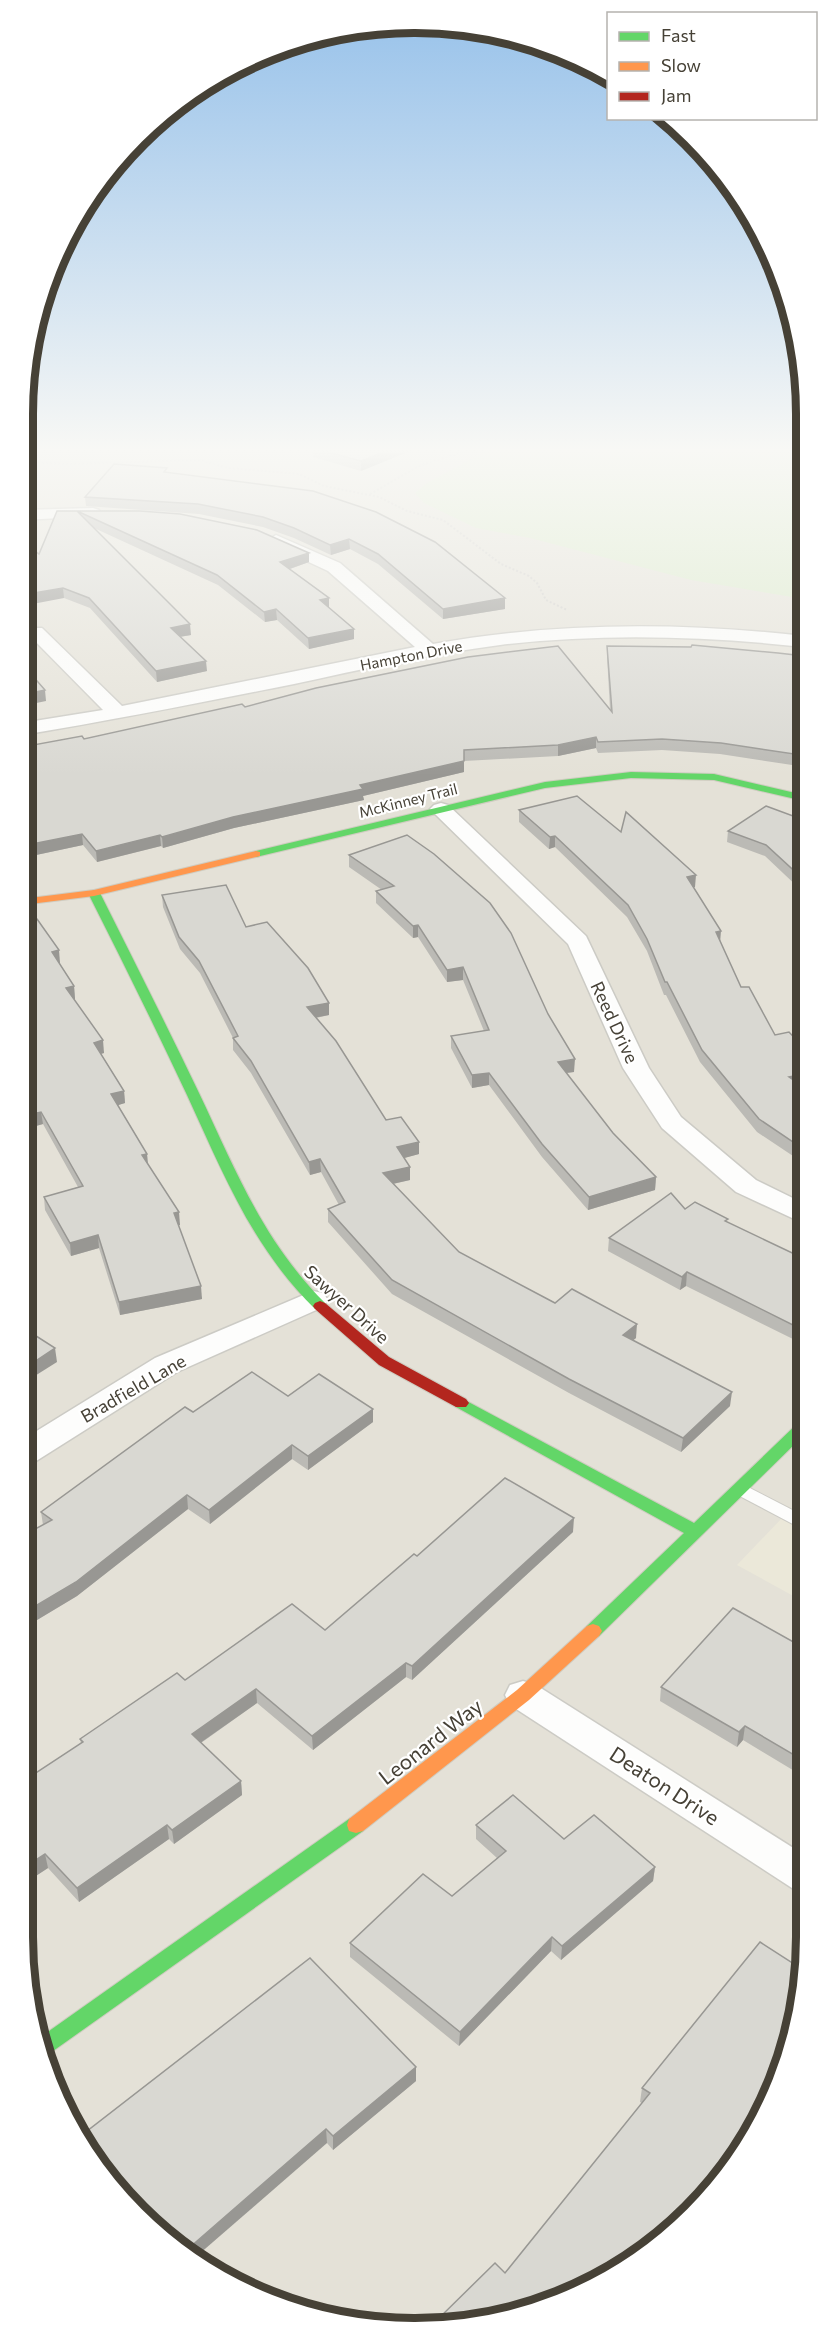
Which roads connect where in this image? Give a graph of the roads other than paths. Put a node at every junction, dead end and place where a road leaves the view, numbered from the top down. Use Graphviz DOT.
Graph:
graph roads {
  1 [pos="316,557"];
  2 [pos="36,632"];
  3 [pos="796,641"];
  4 [pos="429,650"];
  5 [pos="119,714"];
  6 [pos="33,727"];
  7 [pos="796,796"];
  8 [pos="441,809"];
  9 [pos="94,893"];
  10 [pos="33,901"];
  11 [pos="796,1211"];
  12 [pos="312,1300"];
  13 [pos="796,1434"];
  14 [pos="33,1448"];
  15 [pos="740,1489"];
  16 [pos="796,1520"];
  17 [pos="694,1531"];
  18 [pos="523,1695"];
  19 [pos="796,1870"];
  20 [pos="49,2044"];
  1 -- 4 [label="street"];
  2 -- 5 [label="street"];
  3 -- 4 [label="street, Hampton Drive"];
  4 -- 5 [label="street, Hampton Drive"];
  5 -- 6 [label="street, Hampton Drive"];
  7 -- 8 [label="street, McKinney Trail"];
  8 -- 9 [label="street, McKinney Trail"];
  8 -- 11 [label="street, Reed Drive"];
  9 -- 10 [label="street, McKinney Trail"];
  9 -- 12 [label="street, Sawyer Drive"];
  12 -- 14 [label="street, Bradfield Lane"];
  12 -- 17 [label="street, Sawyer Drive"];
  13 -- 15 [label="street, Leonard Way"];
  15 -- 16 [label="lane"];
  15 -- 17 [label="street, Leonard Way"];
  17 -- 18 [label="street, Leonard Way"];
  18 -- 19 [label="street, Deaton Drive"];
  18 -- 20 [label="street, Leonard Way"];
}
